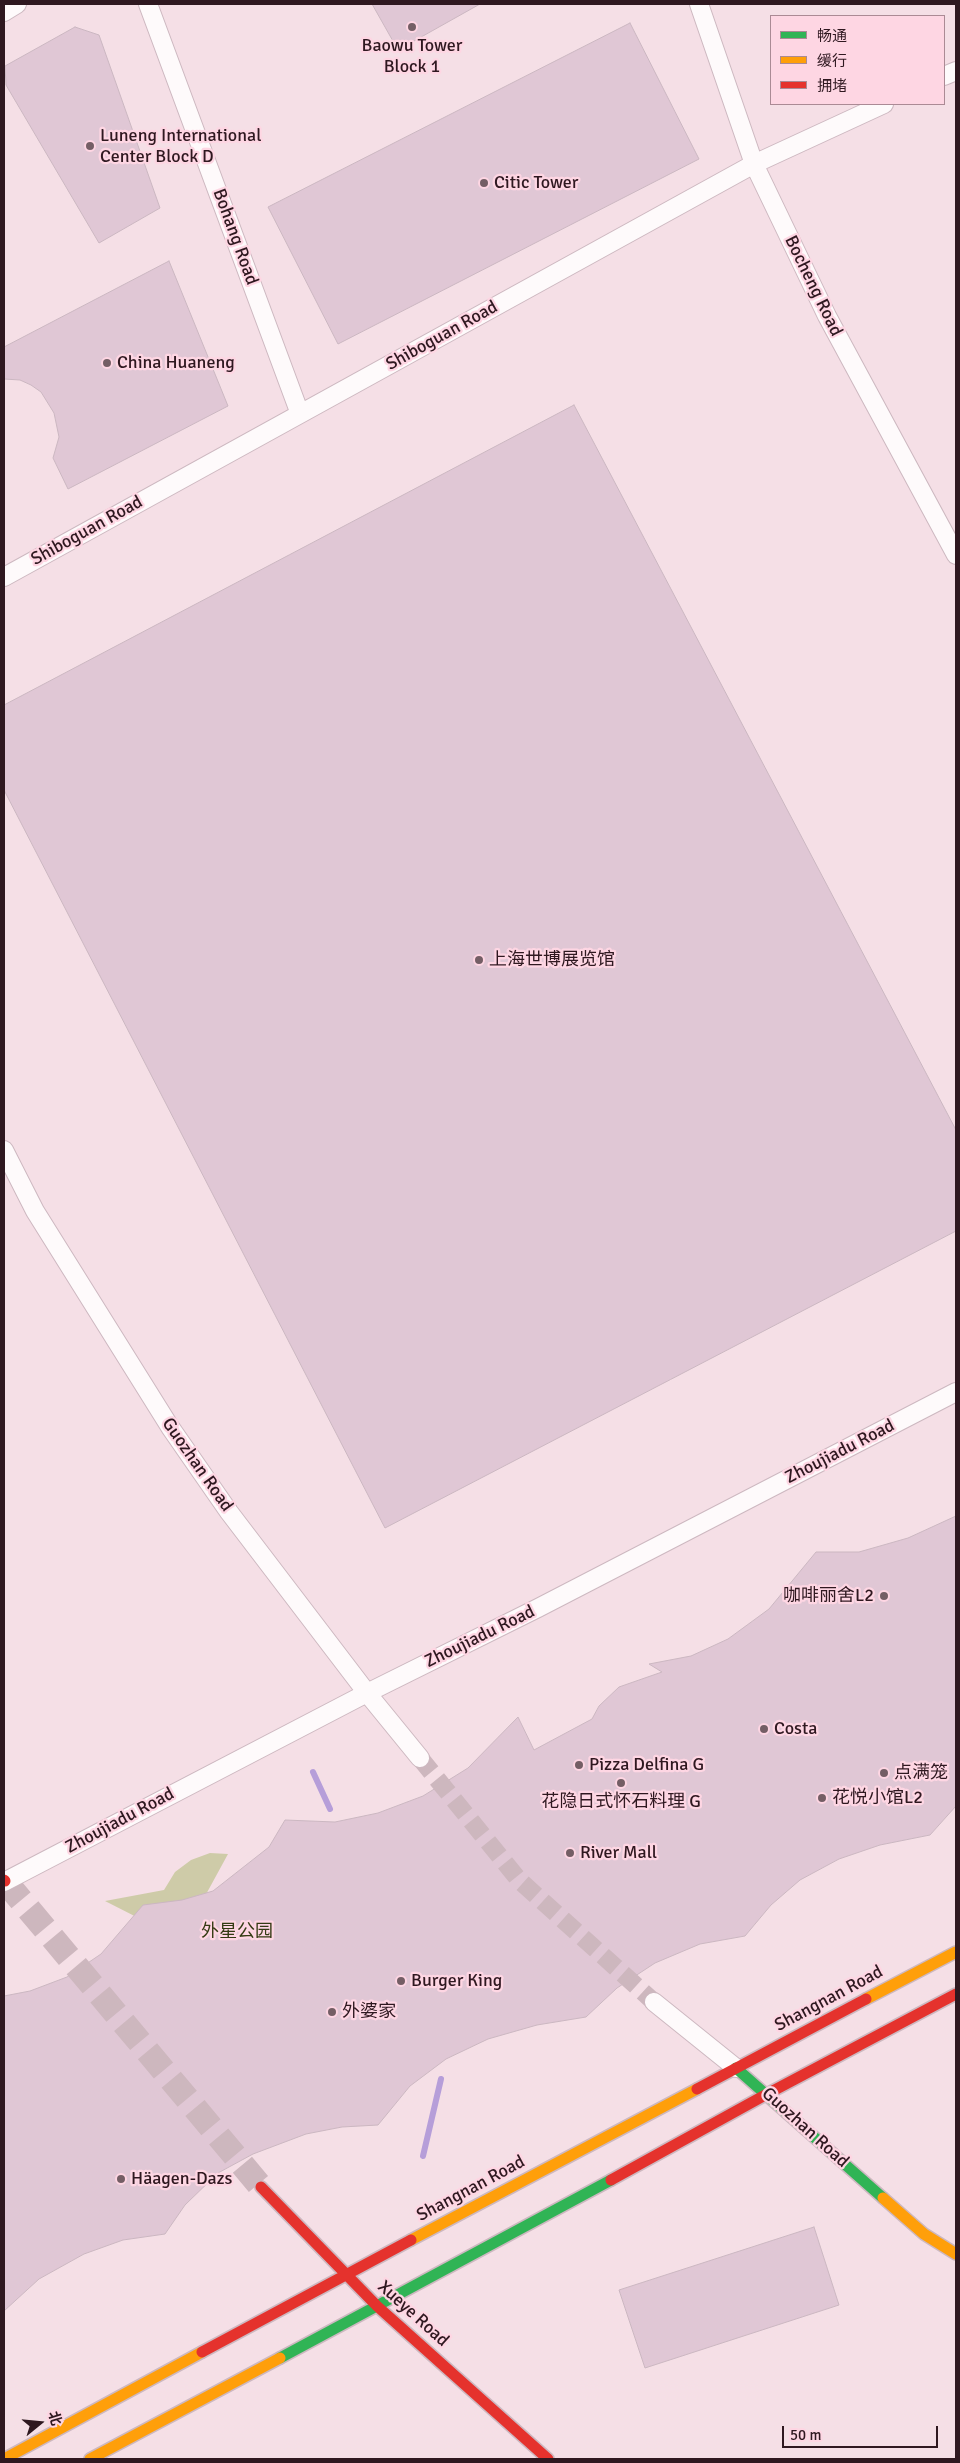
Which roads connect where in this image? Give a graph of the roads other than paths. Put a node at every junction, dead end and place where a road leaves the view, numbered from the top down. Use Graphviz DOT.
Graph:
graph roads {
  1 [pos="17,4"];
  2 [pos="148,4"];
  3 [pos="699,4"];
  4 [pos="4,12"];
  5 [pos="882,105"];
  6 [pos="754,164"];
  7 [pos="300,414"];
  8 [pos="956,555"];
  9 [pos="4,577"];
  10 [pos="4,1150"];
  11 [pos="956,1392"];
  12 [pos="367,1693"];
  13 [pos="420,1758"];
  14 [pos="4,1881"];
  15 [pos="956,1952"];
  16 [pos="956,1994"];
  17 [pos="654,2002"];
  18 [pos="736,2068"];
  19 [pos="767,2094"];
  20 [pos="261,2188"];
  21 [pos="956,2254"];
  22 [pos="345,2275"];
  23 [pos="377,2306"];
  24 [pos="4,2459"];
  25 [pos="90,2459"];
  26 [pos="548,2459"];
  1 -- 4 [label="street"];
  2 -- 7 [label="street, Bohang Road"];
  3 -- 6 [label="street, Bocheng Road"];
  5 -- 6 [label="street, Shiboguan Road"];
  6 -- 7 [label="street, Shiboguan Road"];
  6 -- 8 [label="street, Bocheng Road"];
  7 -- 9 [label="street, Shiboguan Road"];
  10 -- 12 [label="street, Guozhan Road"];
  11 -- 12 [label="street, Zhoujiadu Road"];
  12 -- 13 [label="street, Guozhan Road"];
  12 -- 14 [label="street, Zhoujiadu Road"];
  15 -- 18 [label="main road, Shangnan Road"];
  16 -- 19 [label="main road"];
  17 -- 18 [label="street, Guozhan Road"];
  18 -- 19 [label="main road, Guozhan Road"];
  18 -- 22 [label="main road, Shangnan Road"];
  19 -- 21 [label="main road, Guozhan Road"];
  19 -- 23 [label="main road"];
  20 -- 22 [label="main road, Xueye Road"];
  22 -- 23 [label="main road, Xueye Road"];
  22 -- 24 [label="main road, Shangnan Road"];
  23 -- 25 [label="main road"];
  23 -- 26 [label="main road, Xueye Road"];
}
